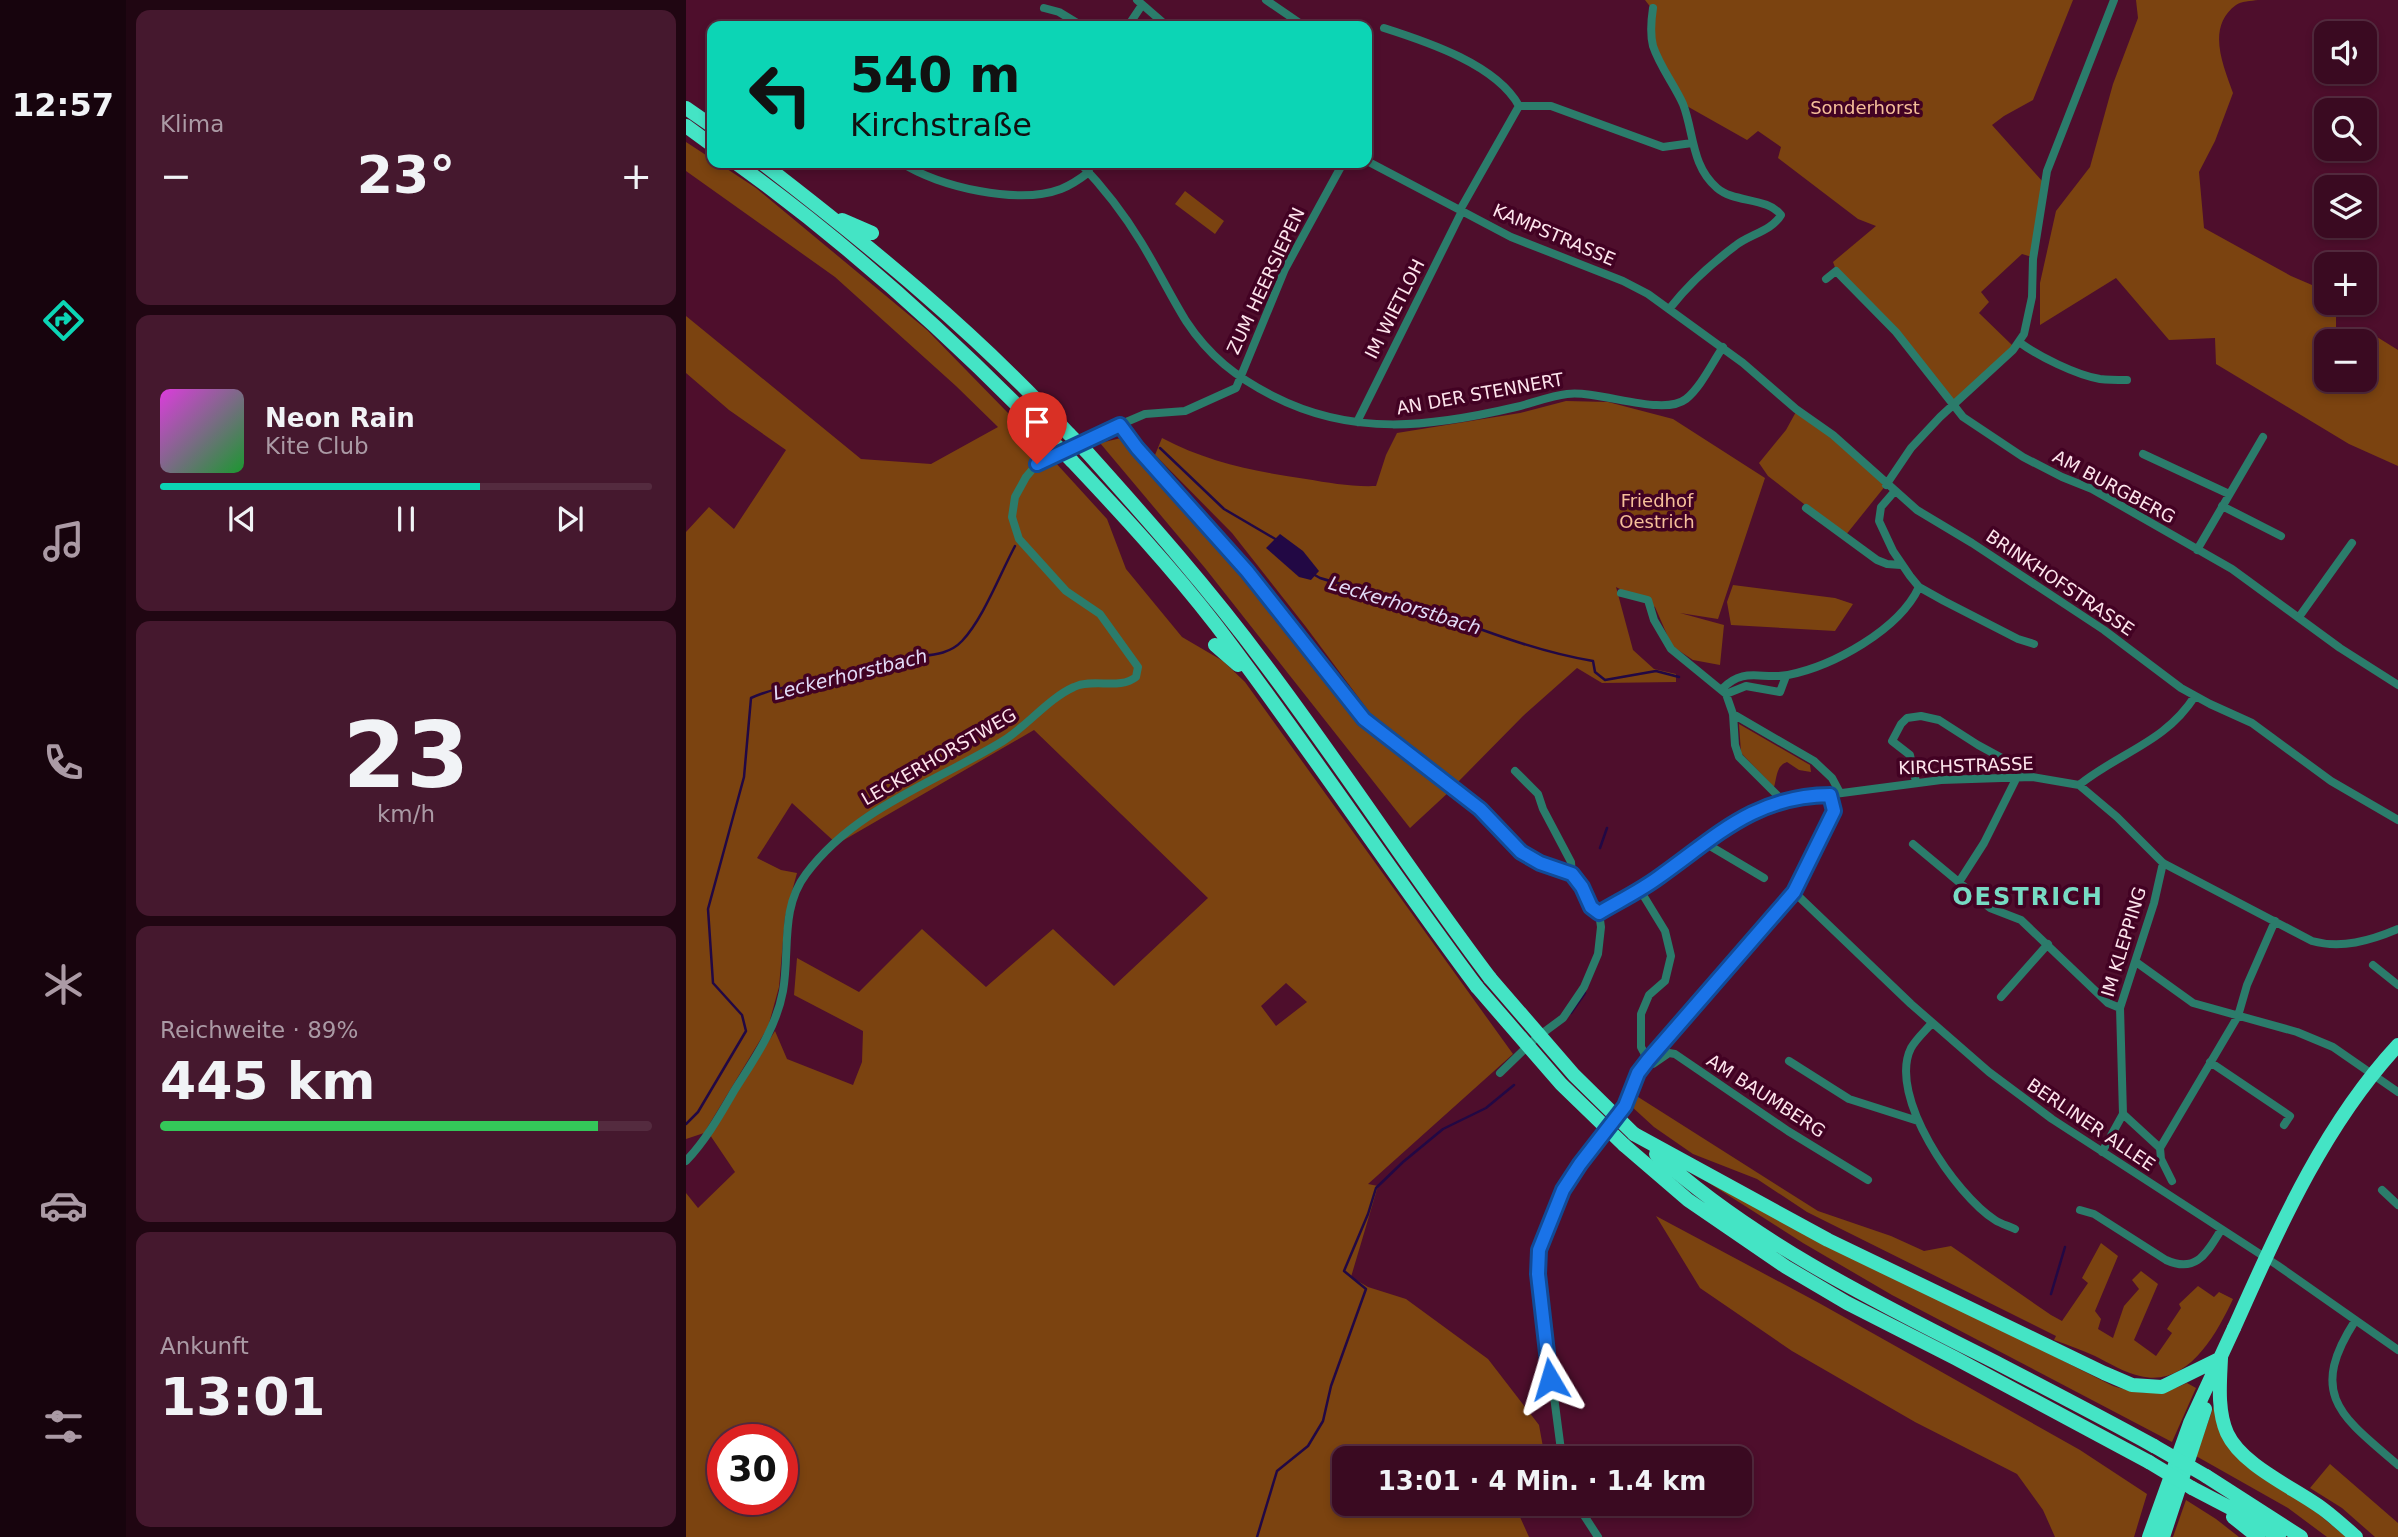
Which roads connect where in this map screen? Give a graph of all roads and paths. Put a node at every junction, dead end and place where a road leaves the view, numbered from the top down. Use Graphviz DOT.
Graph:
graph roads {
  1 [pos="1266,0"];
  2 [pos="2114,0"];
  3 [pos="1140,3"];
  4 [pos="1045,8"];
  5 [pos="1653,8"];
  6 [pos="1074,21"];
  7 [pos="1131,21"];
  8 [pos="1161,21"];
  9 [pos="1297,21"];
  10 [pos="1384,28"];
  11 [pos="1519,106"];
  12 [pos="686,108"];
  13 [pos="707,123"];
  14 [pos="686,126"];
  15 [pos="707,141"];
  16 [pos="1692,143"];
  17 [pos="1372,164"];
  18 [pos="743,168"];
  19 [pos="769,168"];
  20 [pos="910,168"];
  21 [pos="1085,168"];
  22 [pos="1340,168"];
  23 [pos="1089,172"];
  24 [pos="1461,210"];
  25 [pos="826,212"];
  26 [pos="873,233"];
  27 [pos="1826,279"];
  28 [pos="1670,309"];
  29 [pos="2019,342"];
  30 [pos="1723,347"];
  31 [pos="1021,373"];
  32 [pos="1240,378"];
  33 [pos="2127,380"];
  34 [pos="1952,405"];
  35 [pos="1045,407"];
  36 [pos="1357,422"];
  37 [pos="1120,425"];
  38 [pos="2263,437"];
  39 [pos="2143,454"];
  40 [pos="1886,485"];
  41 [pos="1098,489"];
  42 [pos="1894,492"];
  43 [pos="2228,494"];
  44 [pos="2222,506"];
  45 [pos="1806,508"];
  46 [pos="1120,525"];
  47 [pos="2281,536"];
  48 [pos="2352,543"];
  49 [pos="2197,550"];
  50 [pos="1901,565"];
  51 [pos="1919,587"];
  52 [pos="1621,593"];
  53 [pos="2299,617"];
  54 [pos="2034,644"];
  55 [pos="1215,645"];
  56 [pos="1786,676"];
  57 [pos="2398,685"];
  58 [pos="1722,690"];
  59 [pos="2195,696"];
  60 [pos="1275,704"];
  61 [pos="1733,714"];
  62 [pos="1515,771"];
  63 [pos="2017,777"];
  64 [pos="2032,777"];
  65 [pos="1916,782"];
  66 [pos="2079,785"];
  67 [pos="1840,793"];
  68 [pos="1830,795"];
  69 [pos="1781,801"];
  70 [pos="2398,820"];
  71 [pos="1705,843"];
  72 [pos="1913,844"];
  73 [pos="2163,863"];
  74 [pos="1572,874"];
  75 [pos="1764,878"];
  76 [pos="1959,882"];
  77 [pos="1640,890"];
  78 [pos="1794,892"];
  79 [pos="1599,913"];
  80 [pos="2275,921"];
  81 [pos="2398,929"];
  82 [pos="2048,944"];
  83 [pos="2136,962"];
  84 [pos="2373,965"];
  85 [pos="2398,985"];
  86 [pos="2001,997"];
  87 [pos="2120,1008"];
  88 [pos="2238,1016"];
  89 [pos="1932,1023"];
  90 [pos="2398,1045"];
  91 [pos="1648,1060"];
  92 [pos="1789,1061"];
  93 [pos="2210,1062"];
  94 [pos="1500,1073"];
  95 [pos="2398,1092"];
  96 [pos="2123,1114"];
  97 [pos="1917,1121"];
  98 [pos="2284,1125"];
  99 [pos="1634,1134"];
  100 [pos="2160,1148"];
  101 [pos="2102,1152"];
  102 [pos="686,1161"];
  103 [pos="1868,1180"];
  104 [pos="2172,1181"];
  105 [pos="2382,1190"];
  106 [pos="2398,1205"];
  107 [pos="2080,1210"];
  108 [pos="2015,1228"];
  109 [pos="2221,1230"];
  110 [pos="2355,1321"];
  111 [pos="2398,1350"];
  112 [pos="2221,1358"];
  113 [pos="1560,1446"];
  114 [pos="2398,1465"];
  115 [pos="2192,1488"];
  116 [pos="1584,1516"];
  117 [pos="1598,1537"];
  118 [pos="2149,1537"];
  119 [pos="2163,1537"];
  120 [pos="2258,1537"];
  121 [pos="2279,1537"];
  122 [pos="2301,1537"];
  123 [pos="2357,1537"];
  1 -- 9 [label="street"];
  2 -- 29 [label="street"];
  3 -- 7 [label="street"];
  3 -- 8 [label="street"];
  4 -- 6 [label="street"];
  5 -- 16 [label="street"];
  10 -- 11 [label="street"];
  11 -- 16 [label="street"];
  11 -- 24 [label="street, IM WIETLOH"];
  12 -- 13 [label="highway"];
  14 -- 15 [label="highway"];
  16 -- 28 [label="street"];
  17 -- 24 [label="street, KAMPSTRASSE"];
  18 -- 41 [label="highway, bridge"];
  19 -- 25 [label="highway"];
  20 -- 23 [label="street"];
  21 -- 23 [label="street, AN DER STENNERT"];
  22 -- 32 [label="street, ZUM HEERSIEPEN"];
  23 -- 32 [label="street, AN DER STENNERT"];
  24 -- 28 [label="street, KAMPSTRASSE"];
  24 -- 36 [label="street, IM WIETLOH"];
  25 -- 26 [label="highway"];
  25 -- 35 [label="highway"];
  27 -- 34 [label="street, AM BURGBERG"];
  28 -- 30 [label="street, KAMPSTRASSE"];
  29 -- 33 [label="street"];
  29 -- 34 [label="street"];
  30 -- 36 [label="street, AN DER STENNERT"];
  30 -- 40 [label="street, BRINKHOFSTRASSE"];
  31 -- 35 [label="highway"];
  32 -- 36 [label="street, AN DER STENNERT"];
  32 -- 37 [label="street, LECKERHORSTWEG"];
  34 -- 40 [label="street"];
  34 -- 49 [label="street, AM BURGBERG"];
  35 -- 99 [label="highway, bridge"];
  37 -- 74 [label="street"];
  37 -- 102 [label="street, LECKERHORSTWEG"];
  38 -- 43 [label="street"];
  39 -- 43 [label="street"];
  40 -- 42 [label="street, BRINKHOFSTRASSE"];
  41 -- 46 [label="highway"];
  41 -- 60 [label="highway"];
  42 -- 50 [label="street"];
  42 -- 59 [label="street, BRINKHOFSTRASSE"];
  43 -- 44 [label="street"];
  44 -- 47 [label="street"];
  44 -- 49 [label="street"];
  45 -- 50 [label="street"];
  48 -- 53 [label="street"];
  49 -- 53 [label="street, AM BURGBERG"];
  50 -- 51 [label="street"];
  51 -- 54 [label="street"];
  51 -- 56 [label="street"];
  52 -- 58 [label="street"];
  53 -- 57 [label="street, AM BURGBERG"];
  55 -- 60 [label="highway"];
  56 -- 58 [label="street"];
  56 -- 58 [label="street"];
  58 -- 61 [label="street"];
  59 -- 66 [label="street"];
  59 -- 70 [label="street, BRINKHOFSTRASSE"];
  60 -- 115 [label="highway, bridge"];
  61 -- 67 [label="street"];
  61 -- 69 [label="street"];
  62 -- 74 [label="street"];
  63 -- 64 [label="street, KIRCHSTRASSE"];
  63 -- 65 [label="street, KIRCHSTRASSE"];
  63 -- 76 [label="street"];
  64 -- 65 [label="street"];
  64 -- 66 [label="street, KIRCHSTRASSE"];
  65 -- 67 [label="street, KIRCHSTRASSE"];
  66 -- 73 [label="street"];
  67 -- 68 [label="street, KIRCHSTRASSE"];
  68 -- 69 [label="street, KIRCHSTRASSE"];
  68 -- 78 [label="street"];
  69 -- 71 [label="street, KIRCHSTRASSE"];
  71 -- 75 [label="street"];
  71 -- 77 [label="street, KIRCHSTRASSE"];
  72 -- 76 [label="street"];
  73 -- 80 [label="street"];
  73 -- 83 [label="street, IM KLEPPING"];
  74 -- 79 [label="street"];
  76 -- 82 [label="street"];
  77 -- 79 [label="street, KIRCHSTRASSE"];
  77 -- 91 [label="street"];
  78 -- 89 [label="street, BERLINER ALLEE"];
  78 -- 91 [label="street"];
  79 -- 94 [label="street"];
  80 -- 81 [label="street"];
  80 -- 88 [label="street"];
  82 -- 86 [label="street"];
  82 -- 87 [label="street"];
  83 -- 87 [label="street, IM KLEPPING"];
  83 -- 88 [label="street"];
  84 -- 85 [label="street"];
  87 -- 96 [label="street, IM KLEPPING"];
  88 -- 93 [label="street"];
  88 -- 95 [label="street"];
  89 -- 97 [label="street"];
  89 -- 101 [label="street, BERLINER ALLEE"];
  90 -- 112 [label="highway, bridge"];
  91 -- 103 [label="street, AM BAUMBERG"];
  91 -- 113 [label="street"];
  92 -- 97 [label="street"];
  93 -- 98 [label="street"];
  93 -- 100 [label="street"];
  96 -- 100 [label="street"];
  96 -- 101 [label="street"];
  97 -- 108 [label="street"];
  99 -- 112 [label="highway"];
  99 -- 122 [label="highway, bridge"];
  100 -- 104 [label="street"];
  101 -- 109 [label="street, BERLINER ALLEE"];
  105 -- 106 [label="street"];
  107 -- 109 [label="street"];
  109 -- 110 [label="street, BERLINER ALLEE"];
  110 -- 111 [label="street, BERLINER ALLEE"];
  110 -- 114 [label="street"];
  112 -- 118 [label="highway"];
  112 -- 119 [label="highway"];
  112 -- 123 [label="highway"];
  115 -- 120 [label="highway"];
  115 -- 121 [label="highway"];
  116 -- 117 [label="street"];
}
